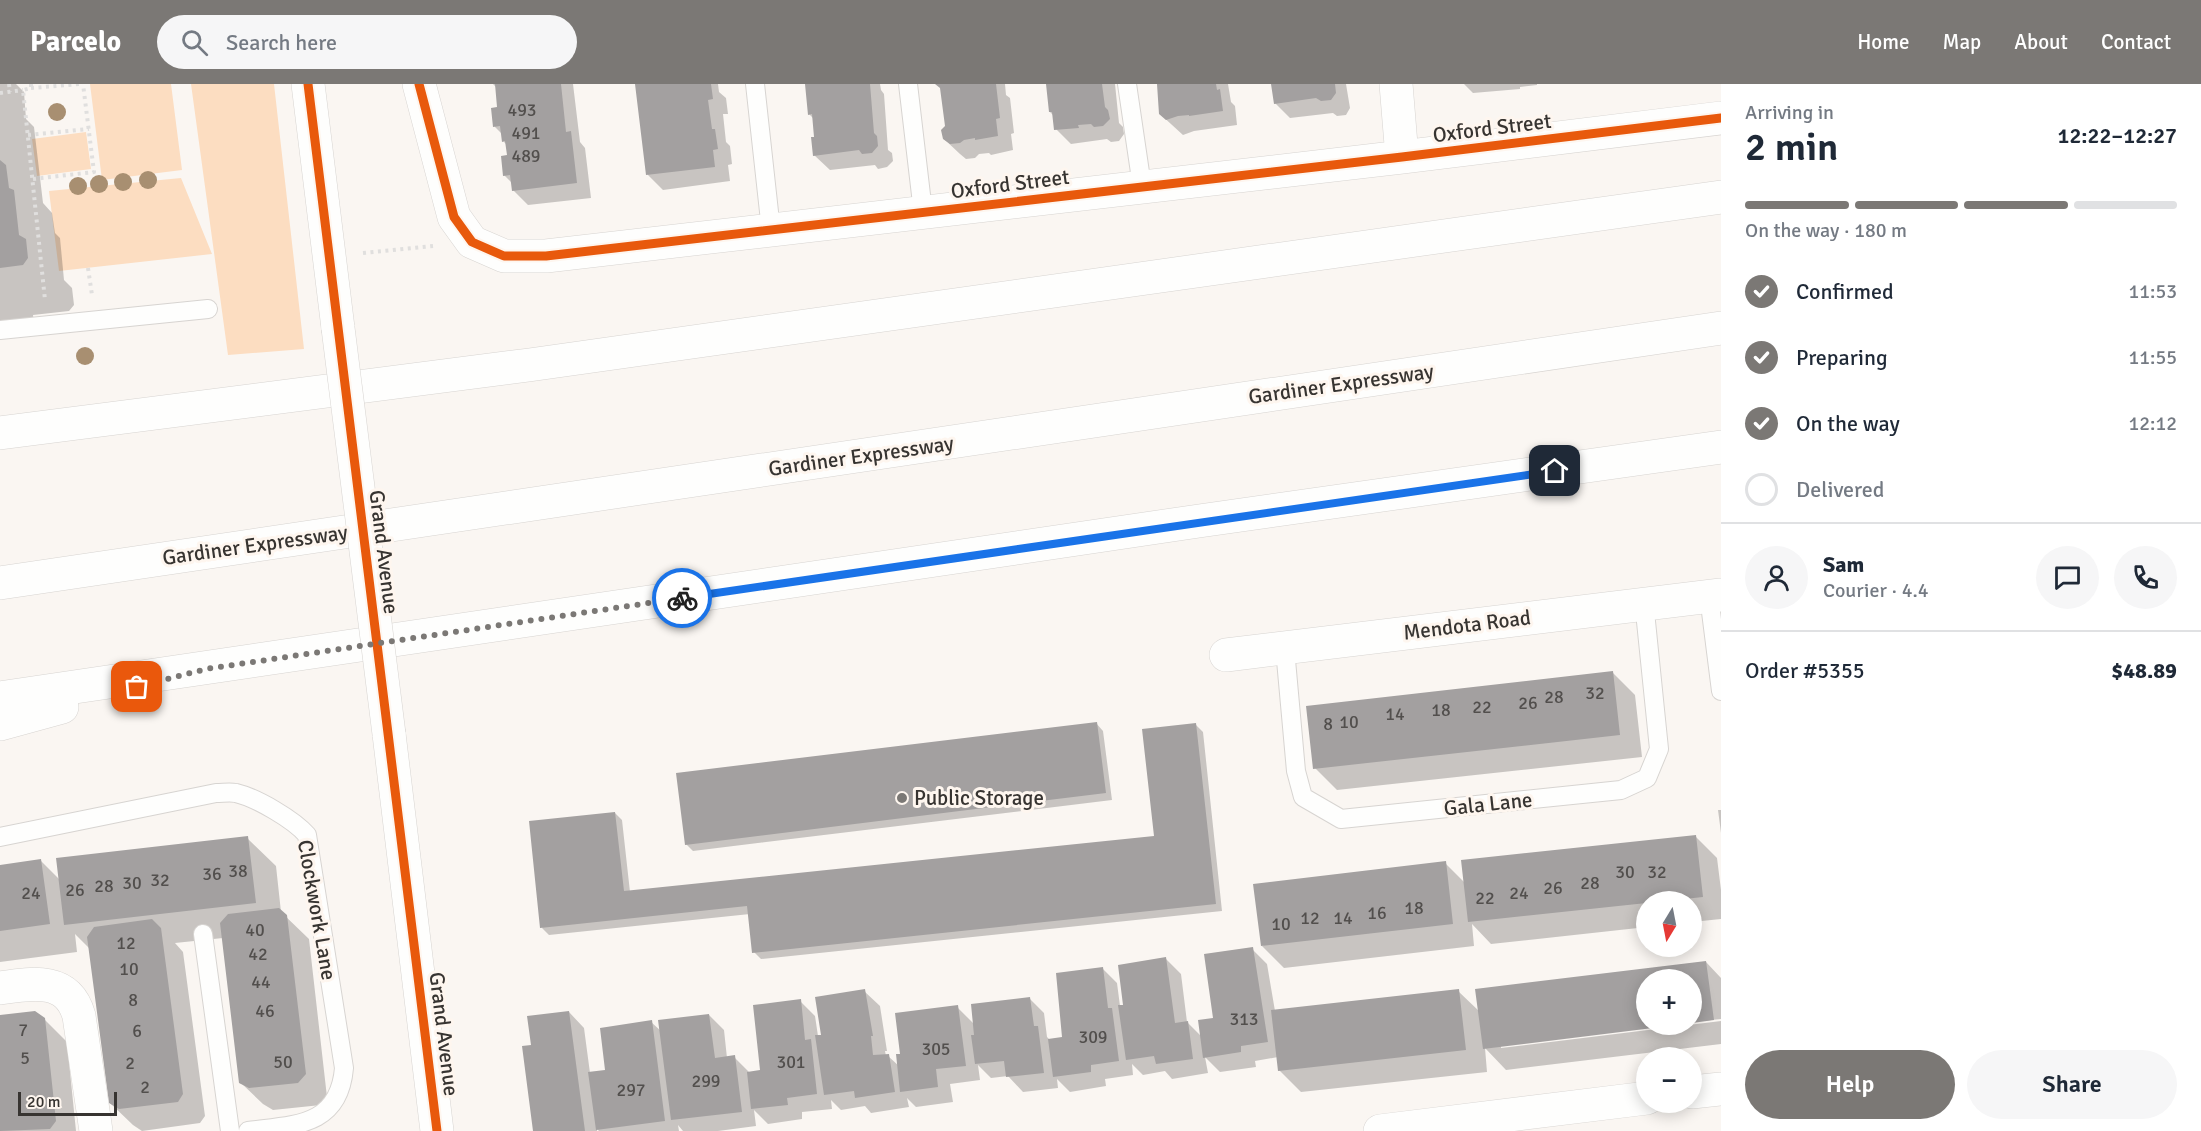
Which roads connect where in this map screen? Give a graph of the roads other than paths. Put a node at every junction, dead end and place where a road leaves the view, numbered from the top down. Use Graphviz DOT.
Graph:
graph roads {
  1 [pos="308,84"];
  2 [pos="419,84"];
  3 [pos="755,84"];
  4 [pos="909,84"];
  5 [pos="1127,84"];
  6 [pos="1396,84"];
  7 [pos="1721,118"];
  8 [pos="1402,157"];
  9 [pos="1142,186"];
  10 [pos="1721,197"];
  11 [pos="923,212"];
  12 [pos="771,230"];
  13 [pos="208,309"];
  14 [pos="1721,328"];
  15 [pos="0,330"];
  16 [pos="0,433"];
  17 [pos="1721,447"];
  18 [pos="0,583"];
  19 [pos="1715,595"];
  20 [pos="1644,602"];
  21 [pos="1285,649"];
  22 [pos="1226,655"];
  23 [pos="206,669"];
  24 [pos="1721,691"];
  25 [pos="0,698"];
  26 [pos="0,724"];
  27 [pos="0,837"];
  28 [pos="203,934"];
  29 [pos="0,987"];
  30 [pos="1721,1089"];
  31 [pos="1702,1091"];
  32 [pos="1636,1100"];
  33 [pos="1511,1123"];
  34 [pos="96,1131"];
  35 [pos="230,1131"];
  36 [pos="248,1131"];
  37 [pos="437,1131"];
  38 [pos="1380,1131"];
  1 -- 37 [label="main road, Grand Avenue, bridge"];
  2 -- 12 [label="main road, Oxford Street"];
  3 -- 12 [label="lane"];
  4 -- 11 [label="lane"];
  5 -- 9 [label="lane"];
  6 -- 8 [label="main road"];
  7 -- 8 [label="main road, Oxford Street"];
  8 -- 9 [label="main road, Oxford Street"];
  9 -- 11 [label="main road, Oxford Street"];
  10 -- 16 [label="main road"];
  11 -- 12 [label="main road, Oxford Street"];
  13 -- 15 [label="lane"];
  14 -- 18 [label="main road, Gardiner Expressway"];
  17 -- 23 [label="main road"];
  19 -- 20 [label="main road, Mendota Road"];
  19 -- 24 [label="lane, Mendota Road"];
  20 -- 21 [label="main road, Mendota Road"];
  20 -- 21 [label="lane, Gala Lane"];
  21 -- 22 [label="main road, Mendota Road"];
  23 -- 25 [label="main road"];
  23 -- 26 [label="main road"];
  27 -- 36 [label="lane, Clockwork Lane"];
  28 -- 35 [label="lane"];
  29 -- 34 [label="main road"];
  30 -- 31 [label="main road"];
  32 -- 33 [label="main road"];
  33 -- 38 [label="main road"];
}
